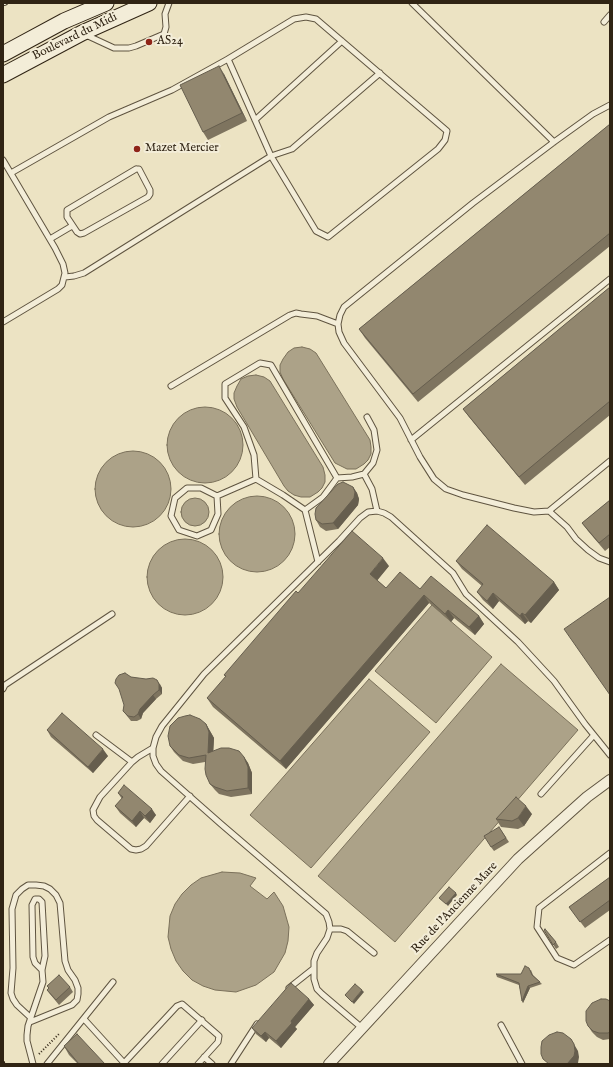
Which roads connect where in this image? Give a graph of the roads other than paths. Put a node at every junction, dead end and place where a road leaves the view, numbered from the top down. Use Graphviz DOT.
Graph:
graph roads {
  1 [pos="106,3"];
  2 [pos="150,3"];
  3 [pos="170,3"];
  4 [pos="412,3"];
  5 [pos="610,15"];
  6 [pos="72,18"];
  7 [pos="604,22"];
  8 [pos="82,33"];
  9 [pos="342,41"];
  10 [pos="3,54"];
  11 [pos="228,59"];
  12 [pos="3,63"];
  13 [pos="380,73"];
  14 [pos="3,75"];
  15 [pos="610,105"];
  16 [pos="255,120"];
  17 [pos="554,142"];
  18 [pos="271,156"];
  19 [pos="3,160"];
  20 [pos="11,173"];
  21 [pos="72,226"];
  22 [pos="50,239"];
  23 [pos="65,276"];
  24 [pos="610,279"];
  25 [pos="3,322"];
  26 [pos="338,324"];
  27 [pos="171,386"];
  28 [pos="367,417"];
  29 [pos="411,440"];
  30 [pos="610,461"];
  31 [pos="364,474"];
  32 [pos="337,478"];
  33 [pos="256,479"];
  34 [pos="217,496"];
  35 [pos="305,510"];
  36 [pos="376,511"];
  37 [pos="549,511"];
  38 [pos="318,562"];
  39 [pos="610,562"];
  40 [pos="112,614"];
  41 [pos="3,689"];
  42 [pos="96,735"];
  43 [pos="594,735"];
  44 [pos="153,748"];
  45 [pos="610,755"];
  46 [pos="132,762"];
  47 [pos="610,780"];
  48 [pos="541,794"];
  49 [pos="190,796"];
  50 [pos="610,853"];
  51 [pos="330,929"];
  52 [pos="610,940"];
  53 [pos="374,954"];
  54 [pos="313,969"];
  55 [pos="42,970"];
  56 [pos="113,982"];
  57 [pos="283,993"];
  58 [pos="261,1018"];
  59 [pos="84,1019"];
  60 [pos="30,1020"];
  61 [pos="202,1020"];
  62 [pos="501,1025"];
  63 [pos="362,1028"];
  64 [pos="204,1057"];
  65 [pos="33,1064"];
  66 [pos="47,1064"];
  67 [pos="125,1064"];
  68 [pos="162,1064"];
  69 [pos="198,1064"];
  70 [pos="212,1064"];
  71 [pos="231,1064"];
  72 [pos="329,1064"];
  73 [pos="522,1064"];
  1 -- 6 [label="main road, Boulevard du Midi"];
  2 -- 8 [label="main road, Boulevard du Midi"];
  3 -- 8 [label="lane"];
  4 -- 17 [label="lane"];
  5 -- 7 [label="lane"];
  6 -- 10 [label="main road, Boulevard du Midi"];
  6 -- 12 [label="main road, Boulevard du Midi"];
  8 -- 14 [label="main road, Boulevard du Midi"];
  9 -- 11 [label="lane"];
  9 -- 13 [label="lane"];
  9 -- 16 [label="lane"];
  11 -- 16 [label="lane"];
  11 -- 20 [label="lane"];
  13 -- 18 [label="lane"];
  13 -- 18 [label="lane"];
  15 -- 17 [label="lane"];
  16 -- 18 [label="lane"];
  17 -- 26 [label="lane"];
  18 -- 23 [label="lane"];
  19 -- 20 [label="lane"];
  20 -- 22 [label="lane"];
  21 -- 21 [label="lane"];
  21 -- 22 [label="lane"];
  22 -- 23 [label="lane"];
  23 -- 25 [label="lane"];
  24 -- 29 [label="lane"];
  26 -- 27 [label="lane"];
  26 -- 29 [label="lane"];
  28 -- 31 [label="lane"];
  29 -- 37 [label="lane"];
  30 -- 37 [label="lane"];
  31 -- 32 [label="lane"];
  31 -- 36 [label="lane"];
  32 -- 33 [label="lane"];
  32 -- 35 [label="lane"];
  33 -- 34 [label="lane"];
  33 -- 35 [label="lane"];
  34 -- 34 [label="lane"];
  35 -- 38 [label="lane"];
  36 -- 38 [label="lane"];
  36 -- 43 [label="lane"];
  37 -- 39 [label="lane"];
  38 -- 44 [label="lane"];
  40 -- 41 [label="lane"];
  42 -- 46 [label="lane"];
  43 -- 45 [label="lane"];
  43 -- 48 [label="lane"];
  44 -- 46 [label="lane"];
  44 -- 49 [label="lane"];
  46 -- 49 [label="lane"];
  47 -- 63 [label="street, Rue de l'Ancienne Mare"];
  49 -- 51 [label="lane"];
  50 -- 52 [label="lane"];
  51 -- 53 [label="lane"];
  51 -- 54 [label="lane"];
  54 -- 57 [label="lane"];
  54 -- 63 [label="lane"];
  55 -- 55 [label="lane"];
  55 -- 60 [label="lane"];
  56 -- 59 [label="lane"];
  58 -- 71 [label="lane"];
  59 -- 66 [label="lane"];
  59 -- 67 [label="lane"];
  60 -- 60 [label="lane"];
  60 -- 65 [label="lane"];
  61 -- 64 [label="lane"];
  61 -- 67 [label="lane"];
  61 -- 68 [label="lane"];
  62 -- 73 [label="lane"];
  63 -- 72 [label="street, Rue de l'Ancienne Mare"];
  64 -- 69 [label="lane"];
  64 -- 70 [label="lane"];
}
